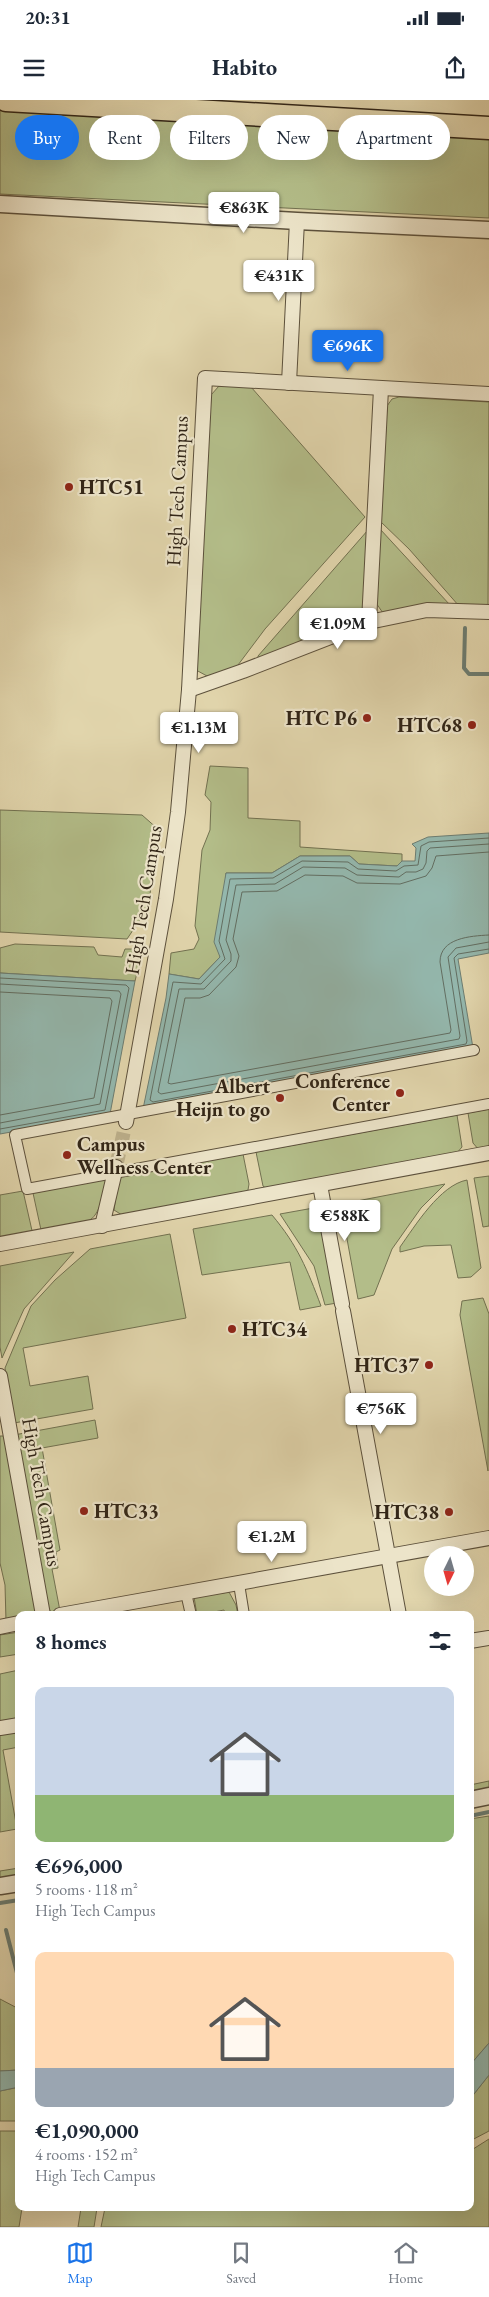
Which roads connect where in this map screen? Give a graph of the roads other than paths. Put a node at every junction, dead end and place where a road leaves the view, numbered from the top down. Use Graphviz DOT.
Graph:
graph roads {
  1 [pos="6,100"];
  2 [pos="489,128"];
  3 [pos="0,204"];
  4 [pos="297,221"];
  5 [pos="489,230"];
  6 [pos="289,383"];
  7 [pos="381,389"];
  8 [pos="489,394"];
  9 [pos="489,612"];
  10 [pos="369,622"];
  11 [pos="189,690"];
  12 [pos="474,1050"];
  13 [pos="489,1104"];
  14 [pos="127,1119"];
  15 [pos="489,1153"];
  16 [pos="115,1170"];
  17 [pos="320,1186"];
  18 [pos="102,1226"];
  19 [pos="0,1244"];
  20 [pos="0,1376"];
  21 [pos="489,1538"];
  22 [pos="389,1556"];
  23 [pos="238,1584"];
  24 [pos="186,1593"];
  25 [pos="42,1611"];
  26 [pos="83,1611"];
  27 [pos="190,1611"];
  28 [pos="243,1611"];
  29 [pos="399,1611"];
  30 [pos="15,1624"];
  31 [pos="0,1626"];
  32 [pos="489,1638"];
  33 [pos="474,1640"];
  34 [pos="15,1726"];
  35 [pos="0,1728"];
  36 [pos="489,1796"];
  37 [pos="474,1799"];
  38 [pos="15,1884"];
  39 [pos="0,1886"];
  1 -- 2 [label="highway"];
  3 -- 4 [label="street"];
  4 -- 5 [label="street"];
  4 -- 6 [label="street"];
  6 -- 7 [label="street, High Tech Campus"];
  6 -- 11 [label="street, High Tech Campus"];
  7 -- 8 [label="street, High Tech Campus"];
  7 -- 10 [label="street"];
  9 -- 10 [label="street"];
  10 -- 11 [label="street"];
  11 -- 14 [label="street, High Tech Campus"];
  12 -- 14 [label="street"];
  13 -- 16 [label="street"];
  14 -- 16 [label="street"];
  15 -- 17 [label="street"];
  16 -- 18 [label="street"];
  17 -- 18 [label="street"];
  17 -- 22 [label="street"];
  18 -- 19 [label="street"];
  20 -- 25 [label="street, High Tech Campus"];
  21 -- 22 [label="street"];
  22 -- 23 [label="street"];
  22 -- 29 [label="street"];
  23 -- 24 [label="street"];
  23 -- 28 [label="street"];
  24 -- 26 [label="street"];
  24 -- 27 [label="street"];
  30 -- 31 [label="street"];
  32 -- 33 [label="street"];
  34 -- 35 [label="street"];
  36 -- 37 [label="street"];
  38 -- 39 [label="street"];
}
